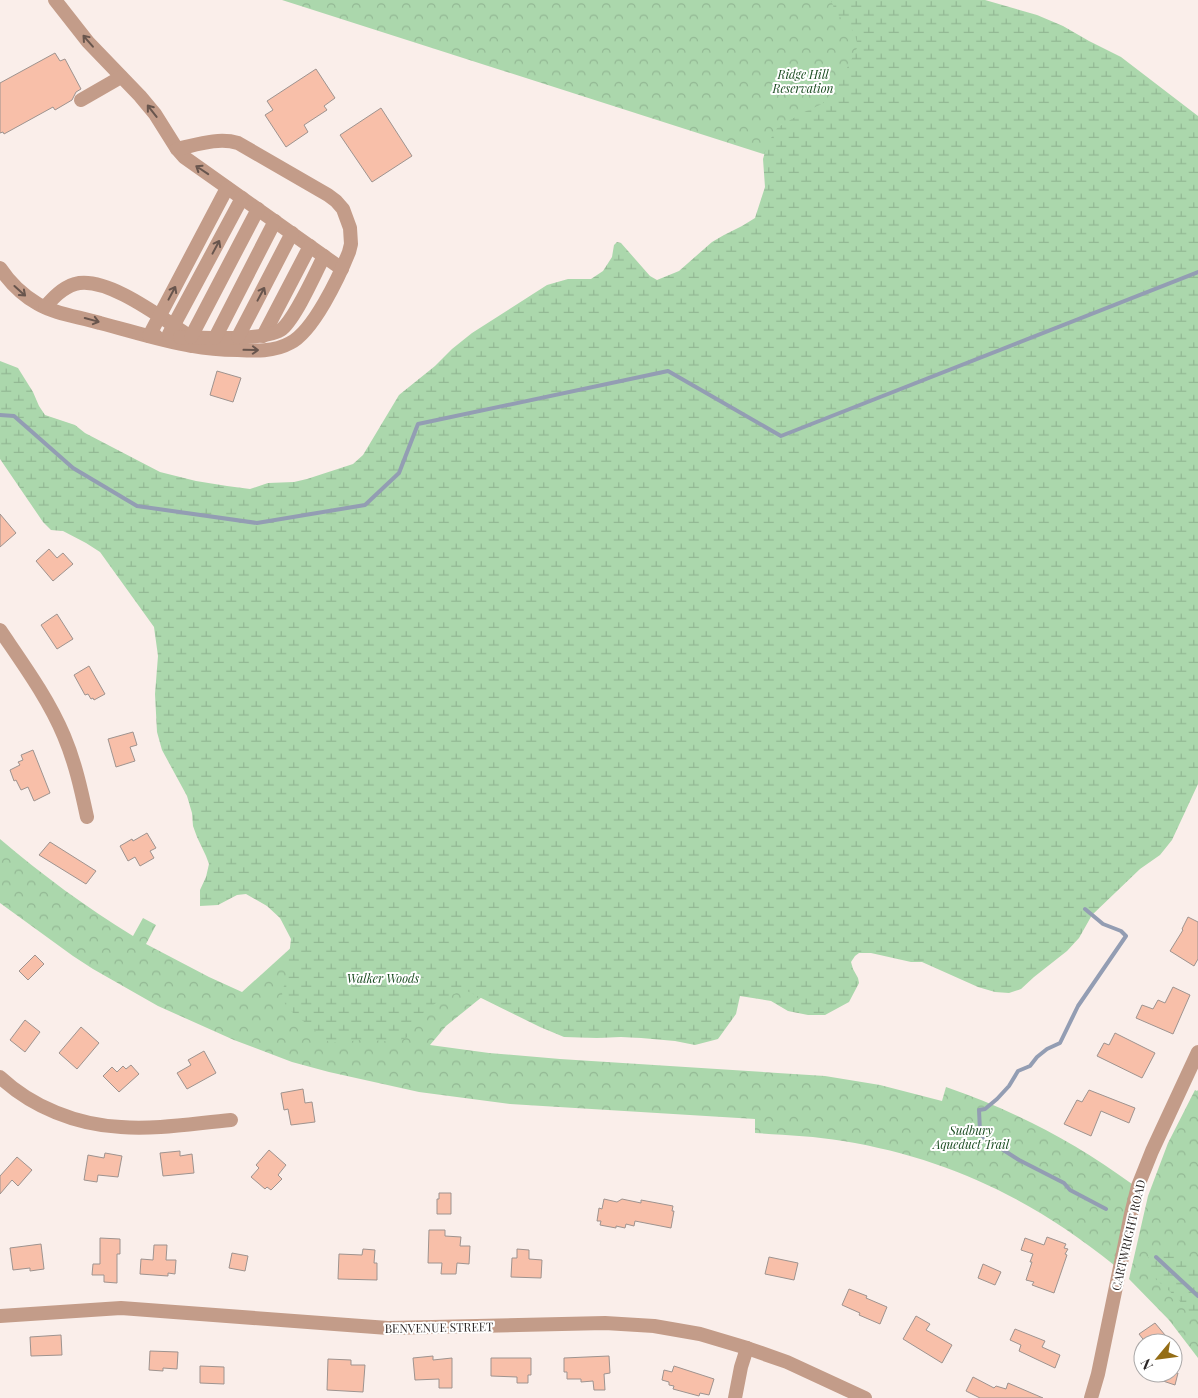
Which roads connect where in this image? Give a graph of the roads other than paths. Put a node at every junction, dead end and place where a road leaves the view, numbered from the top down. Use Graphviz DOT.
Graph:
graph roads {
  1 [pos="55,0"];
  2 [pos="121,77"];
  3 [pos="81,100"];
  4 [pos="177,150"];
  5 [pos="227,188"];
  6 [pos="242,198"];
  7 [pos="258,209"];
  8 [pos="275,221"];
  9 [pos="292,233"];
  10 [pos="310,246"];
  11 [pos="324,256"];
  12 [pos="0,268"];
  13 [pos="342,268"];
  14 [pos="45,307"];
  15 [pos="159,317"];
  16 [pos="170,331"];
  17 [pos="149,336"];
  18 [pos="263,336"];
  19 [pos="191,337"];
  20 [pos="238,337"];
  21 [pos="212,343"];
  22 [pos="0,630"];
  23 [pos="5,648"];
  24 [pos="87,817"];
  25 [pos="1198,1052"];
  26 [pos="0,1077"];
  27 [pos="231,1120"];
  28 [pos="0,1316"];
  29 [pos="747,1348"];
  30 [pos="735,1398"];
  31 [pos="865,1398"];
  32 [pos="1091,1398"];
  2 -- 1 [label="street, one-way"];
  2 -- 3 [label="street"];
  4 -- 2 [label="street, one-way"];
  5 -- 4 [label="street, one-way"];
  4 -- 13 [label="street"];
  5 -- 6 [label="street"];
  15 -- 5 [label="street, one-way"];
  6 -- 7 [label="street"];
  16 -- 6 [label="street, one-way"];
  7 -- 8 [label="street"];
  7 -- 19 [label="street"];
  8 -- 9 [label="street"];
  8 -- 21 [label="street"];
  9 -- 10 [label="street"];
  20 -- 9 [label="street, one-way"];
  10 -- 11 [label="street"];
  10 -- 18 [label="street"];
  11 -- 13 [label="street"];
  11 -- 18 [label="street"];
  12 -- 14 [label="street, one-way"];
  21 -- 13 [label="street, one-way"];
  14 -- 15 [label="street"];
  14 -- 17 [label="street, one-way"];
  15 -- 16 [label="street"];
  15 -- 17 [label="street"];
  16 -- 17 [label="street"];
  16 -- 19 [label="street"];
  17 -- 21 [label="street"];
  18 -- 20 [label="street"];
  19 -- 21 [label="street"];
  20 -- 21 [label="street"];
  22 -- 23 [label="street"];
  23 -- 24 [label="street"];
  25 -- 32 [label="street, CARTWRIGHT ROAD"];
  26 -- 27 [label="street"];
  28 -- 29 [label="street, BENVENUE STREET"];
  29 -- 30 [label="street"];
  29 -- 31 [label="street, BENVENUE STREET"];
}
